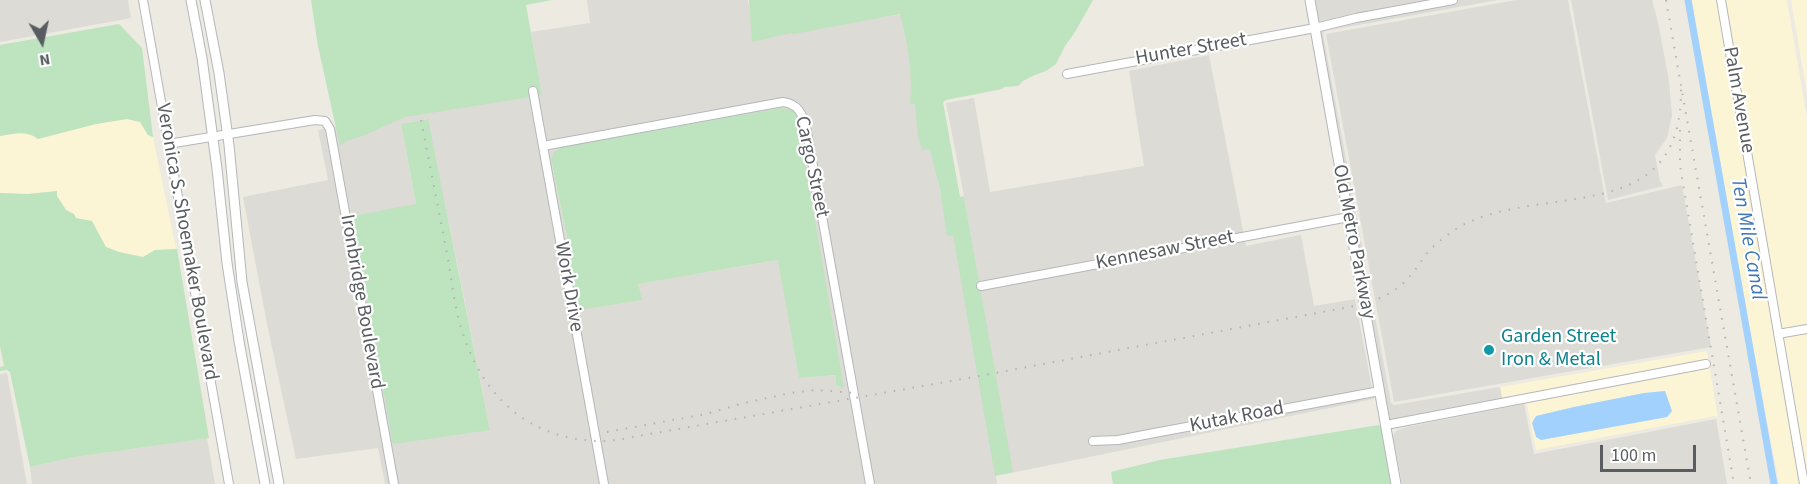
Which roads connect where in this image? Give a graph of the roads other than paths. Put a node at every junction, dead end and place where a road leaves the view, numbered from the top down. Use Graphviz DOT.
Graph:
graph roads {
  1 [pos="143,0"];
  2 [pos="191,0"];
  3 [pos="205,0"];
  4 [pos="1310,0"];
  5 [pos="1453,0"];
  6 [pos="1721,0"];
  7 [pos="1315,28"];
  8 [pos="1066,74"];
  9 [pos="533,91"];
  10 [pos="228,134"];
  11 [pos="213,137"];
  12 [pos="168,144"];
  13 [pos="543,146"];
  14 [pos="1348,217"];
  15 [pos="981,286"];
  16 [pos="1807,329"];
  17 [pos="1778,334"];
  18 [pos="1706,364"];
  19 [pos="1380,391"];
  20 [pos="1386,425"];
  21 [pos="1094,441"];
  22 [pos="229,484"];
  23 [pos="265,484"];
  24 [pos="279,484"];
  25 [pos="394,484"];
  26 [pos="604,484"];
  27 [pos="870,484"];
  28 [pos="1396,484"];
  29 [pos="1804,484"];
  1 -- 12 [label="street, Veronica S. Shoemaker Boulevard"];
  2 -- 11 [label="street, Veronica S. Shoemaker Boulevard"];
  3 -- 10 [label="street"];
  4 -- 7 [label="street, Old Metro Parkway"];
  5 -- 7 [label="street, Hunter Street"];
  6 -- 17 [label="street, Palm Avenue"];
  7 -- 8 [label="street, Hunter Street"];
  7 -- 14 [label="street, Old Metro Parkway"];
  9 -- 13 [label="street, Work Drive"];
  10 -- 11 [label="street"];
  10 -- 24 [label="street"];
  10 -- 25 [label="street, Ironbridge Boulevard"];
  11 -- 12 [label="street"];
  11 -- 23 [label="street, Veronica S. Shoemaker Boulevard"];
  12 -- 22 [label="street, Veronica S. Shoemaker Boulevard"];
  13 -- 26 [label="street, Work Drive"];
  13 -- 27 [label="street, Cargo Street"];
  14 -- 15 [label="street, Kennesaw Street"];
  14 -- 19 [label="street, Old Metro Parkway"];
  16 -- 17 [label="street"];
  17 -- 29 [label="street, Palm Avenue"];
  18 -- 20 [label="street"];
  19 -- 20 [label="street, Old Metro Parkway"];
  19 -- 21 [label="street, Kutak Road"];
  20 -- 28 [label="street, Old Metro Parkway"];
}
